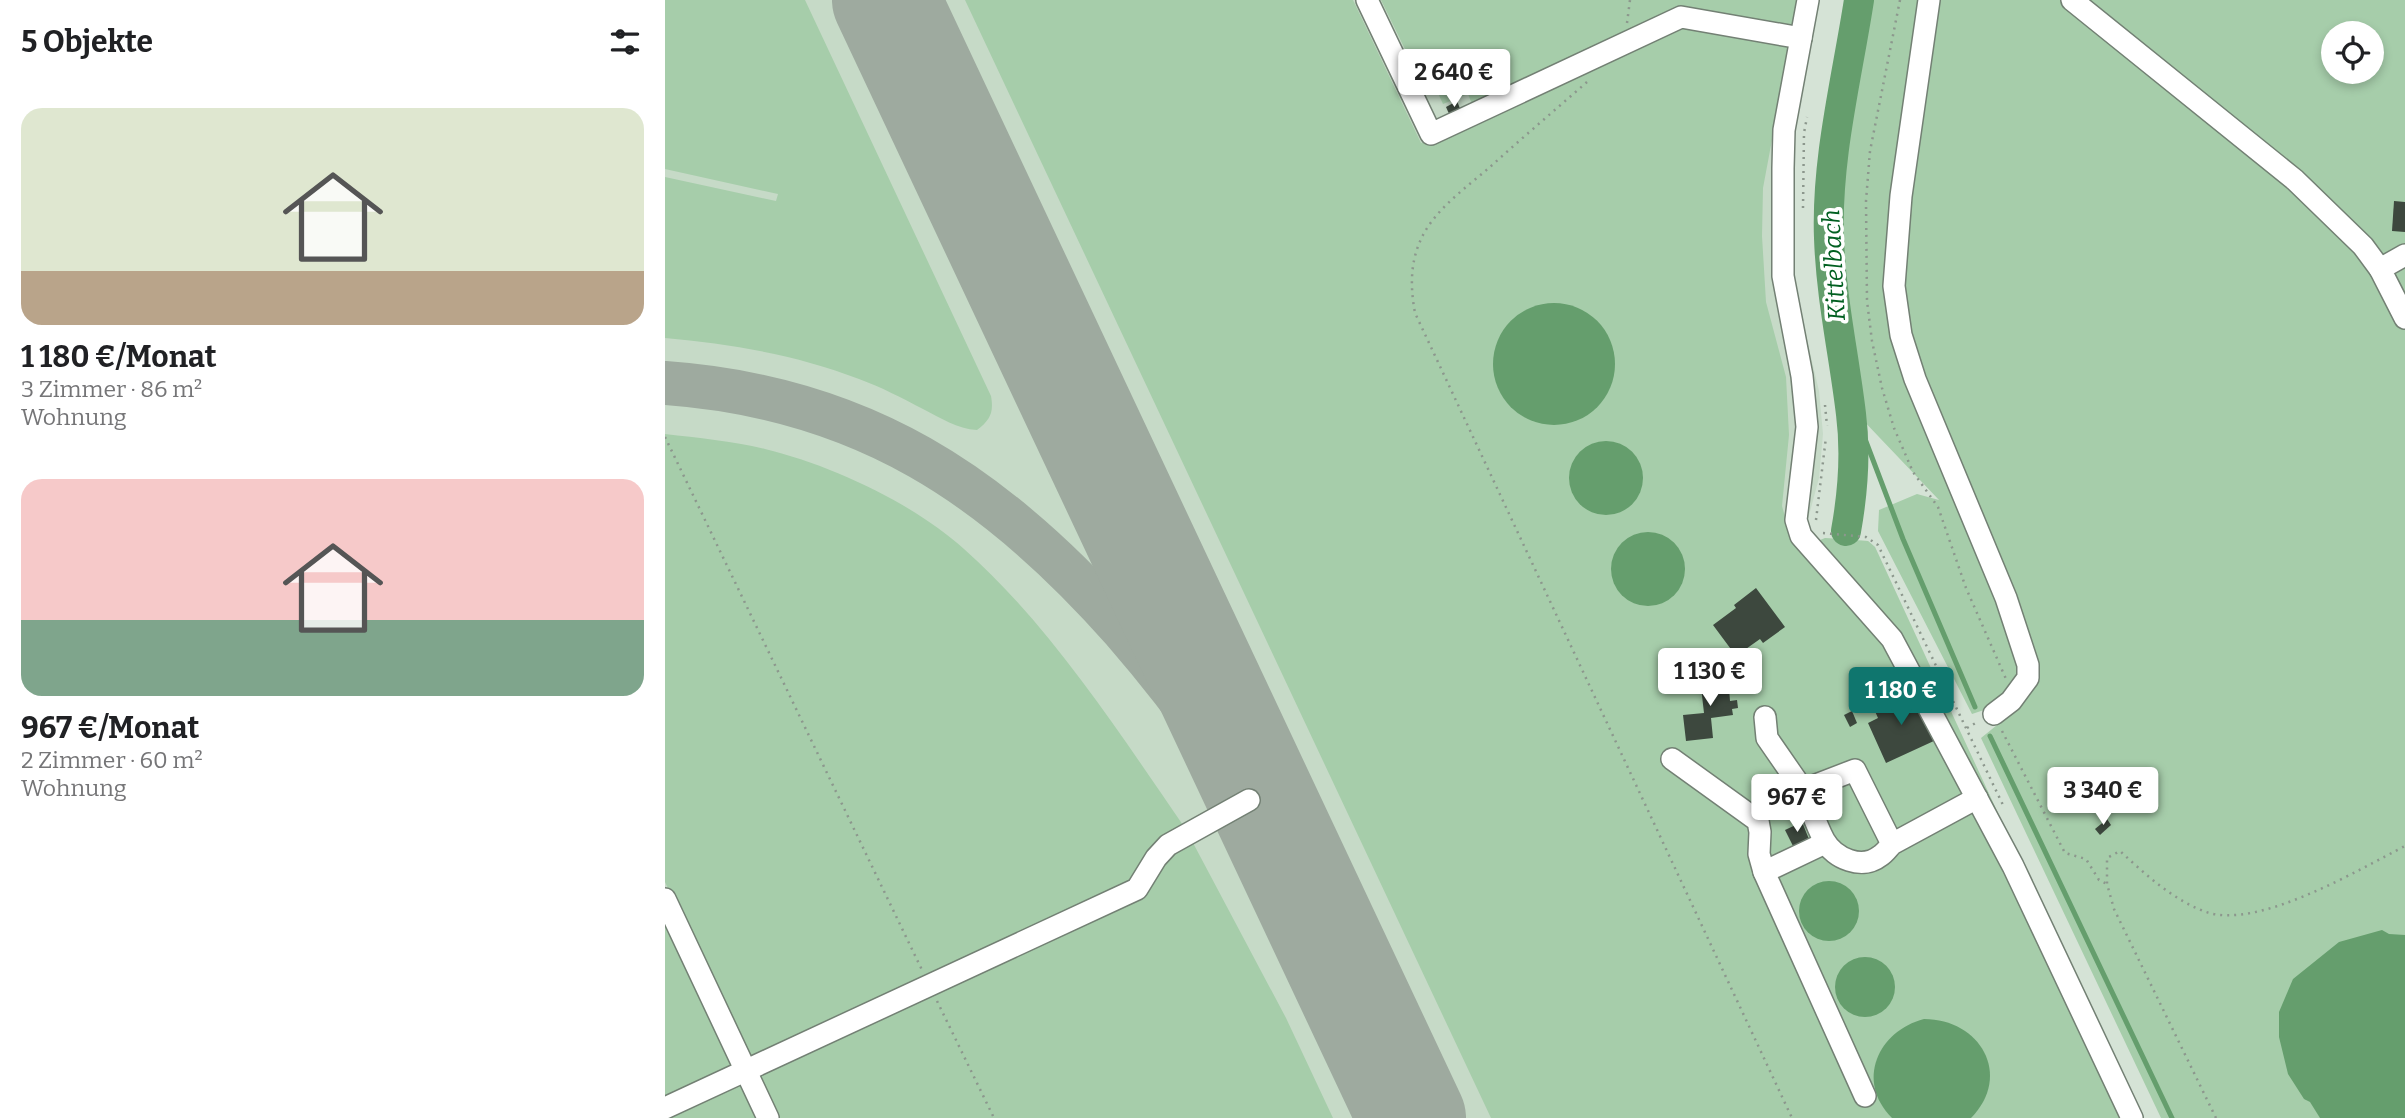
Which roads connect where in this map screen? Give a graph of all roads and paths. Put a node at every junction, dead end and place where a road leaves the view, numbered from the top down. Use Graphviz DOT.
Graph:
graph roads {
  1 [pos="1367,0"];
  2 [pos="1630,0"];
  3 [pos="1808,0"];
  4 [pos="1929,0"];
  5 [pos="2072,0"];
  6 [pos="1801,38"];
  7 [pos="1618,46"];
  8 [pos="1591,78"];
  9 [pos="1809,106"];
  10 [pos="1803,212"];
  11 [pos="2405,254"];
  12 [pos="2381,269"];
  13 [pos="2405,318"];
  14 [pos="1824,401"];
  15 [pos="665,437"];
  16 [pos="1913,472"];
  17 [pos="1815,526"];
  18 [pos="2008,686"];
  19 [pos="1994,714"];
  20 [pos="1765,717"];
  21 [pos="1967,728"];
  22 [pos="1672,759"];
  23 [pos="1803,790"];
  24 [pos="1977,798"];
  25 [pos="1249,800"];
  26 [pos="1825,843"];
  27 [pos="1892,844"];
  28 [pos="2405,846"];
  29 [pos="1764,872"];
  30 [pos="2107,884"];
  31 [pos="665,900"];
  32 [pos="929,985"];
  33 [pos="745,1070"];
  34 [pos="1865,1096"];
  35 [pos="665,1108"];
  36 [pos="768,1118"];
  37 [pos="994,1118"];
  38 [pos="1792,1118"];
  39 [pos="2132,1118"];
  40 [pos="2216,1118"];
  1 -- 7 [label="lane"];
  2 -- 7 [label="path"];
  3 -- 6 [label="lane"];
  4 -- 19 [label="lane"];
  5 -- 12 [label="lane"];
  6 -- 7 [label="lane"];
  6 -- 24 [label="lane"];
  8 -- 38 [label="path"];
  9 -- 10 [label="path"];
  11 -- 12 [label="lane"];
  12 -- 13 [label="lane"];
  14 -- 17 [label="path"];
  15 -- 32 [label="path"];
  16 -- 18 [label="path"];
  19 -- 21 [label="path"];
  19 -- 30 [label="path"];
  20 -- 23 [label="lane"];
  22 -- 29 [label="lane"];
  23 -- 26 [label="lane"];
  23 -- 27 [label="lane"];
  24 -- 27 [label="lane"];
  24 -- 39 [label="lane"];
  25 -- 32 [label="lane"];
  26 -- 27 [label="lane"];
  26 -- 29 [label="lane"];
  28 -- 30 [label="path"];
  29 -- 34 [label="lane"];
  30 -- 40 [label="path"];
  31 -- 33 [label="lane"];
  32 -- 33 [label="lane"];
  32 -- 37 [label="path"];
  33 -- 35 [label="lane"];
  33 -- 36 [label="lane"];
}
